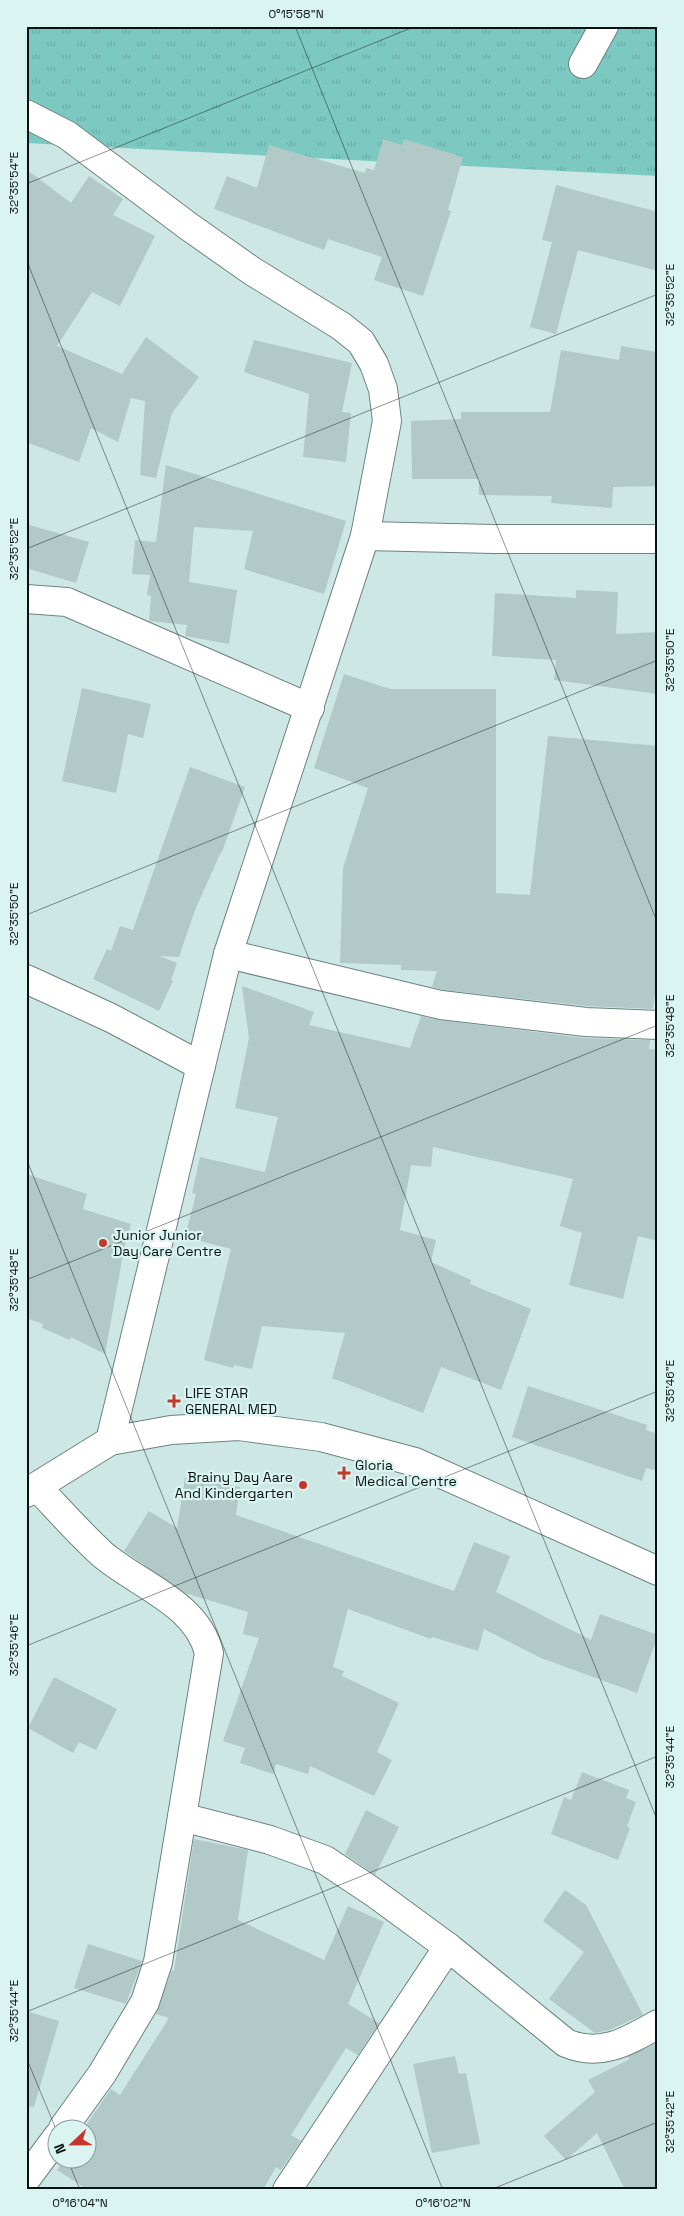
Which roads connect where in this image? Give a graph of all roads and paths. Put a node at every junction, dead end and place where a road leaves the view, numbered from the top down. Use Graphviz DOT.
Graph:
graph roads {
  1 [pos="604,26"];
  2 [pos="583,64"];
  3 [pos="26,114"];
  4 [pos="365,536"];
  5 [pos="658,539"];
  6 [pos="26,599"];
  7 [pos="310,708"];
  8 [pos="228,954"];
  9 [pos="26,979"];
  10 [pos="658,1025"];
  11 [pos="201,1066"];
  12 [pos="110,1441"];
  13 [pos="31,1490"];
  14 [pos="658,1570"];
  15 [pos="182,1817"];
  16 [pos="448,1947"];
  17 [pos="658,2024"];
  18 [pos="70,2118"];
  19 [pos="48,2149"];
  20 [pos="26,2179"];
  21 [pos="287,2190"];
  1 -- 2 [label="street"];
  3 -- 4 [label="street"];
  4 -- 5 [label="street"];
  4 -- 7 [label="street"];
  6 -- 7 [label="street"];
  7 -- 8 [label="street"];
  8 -- 10 [label="street"];
  8 -- 11 [label="street"];
  9 -- 11 [label="street"];
  11 -- 12 [label="street"];
  12 -- 13 [label="street"];
  12 -- 14 [label="street"];
  13 -- 15 [label="street"];
  15 -- 16 [label="street"];
  15 -- 18 [label="street"];
  16 -- 17 [label="street"];
  16 -- 21 [label="street"];
  19 -- 20 [label="street"];
}
